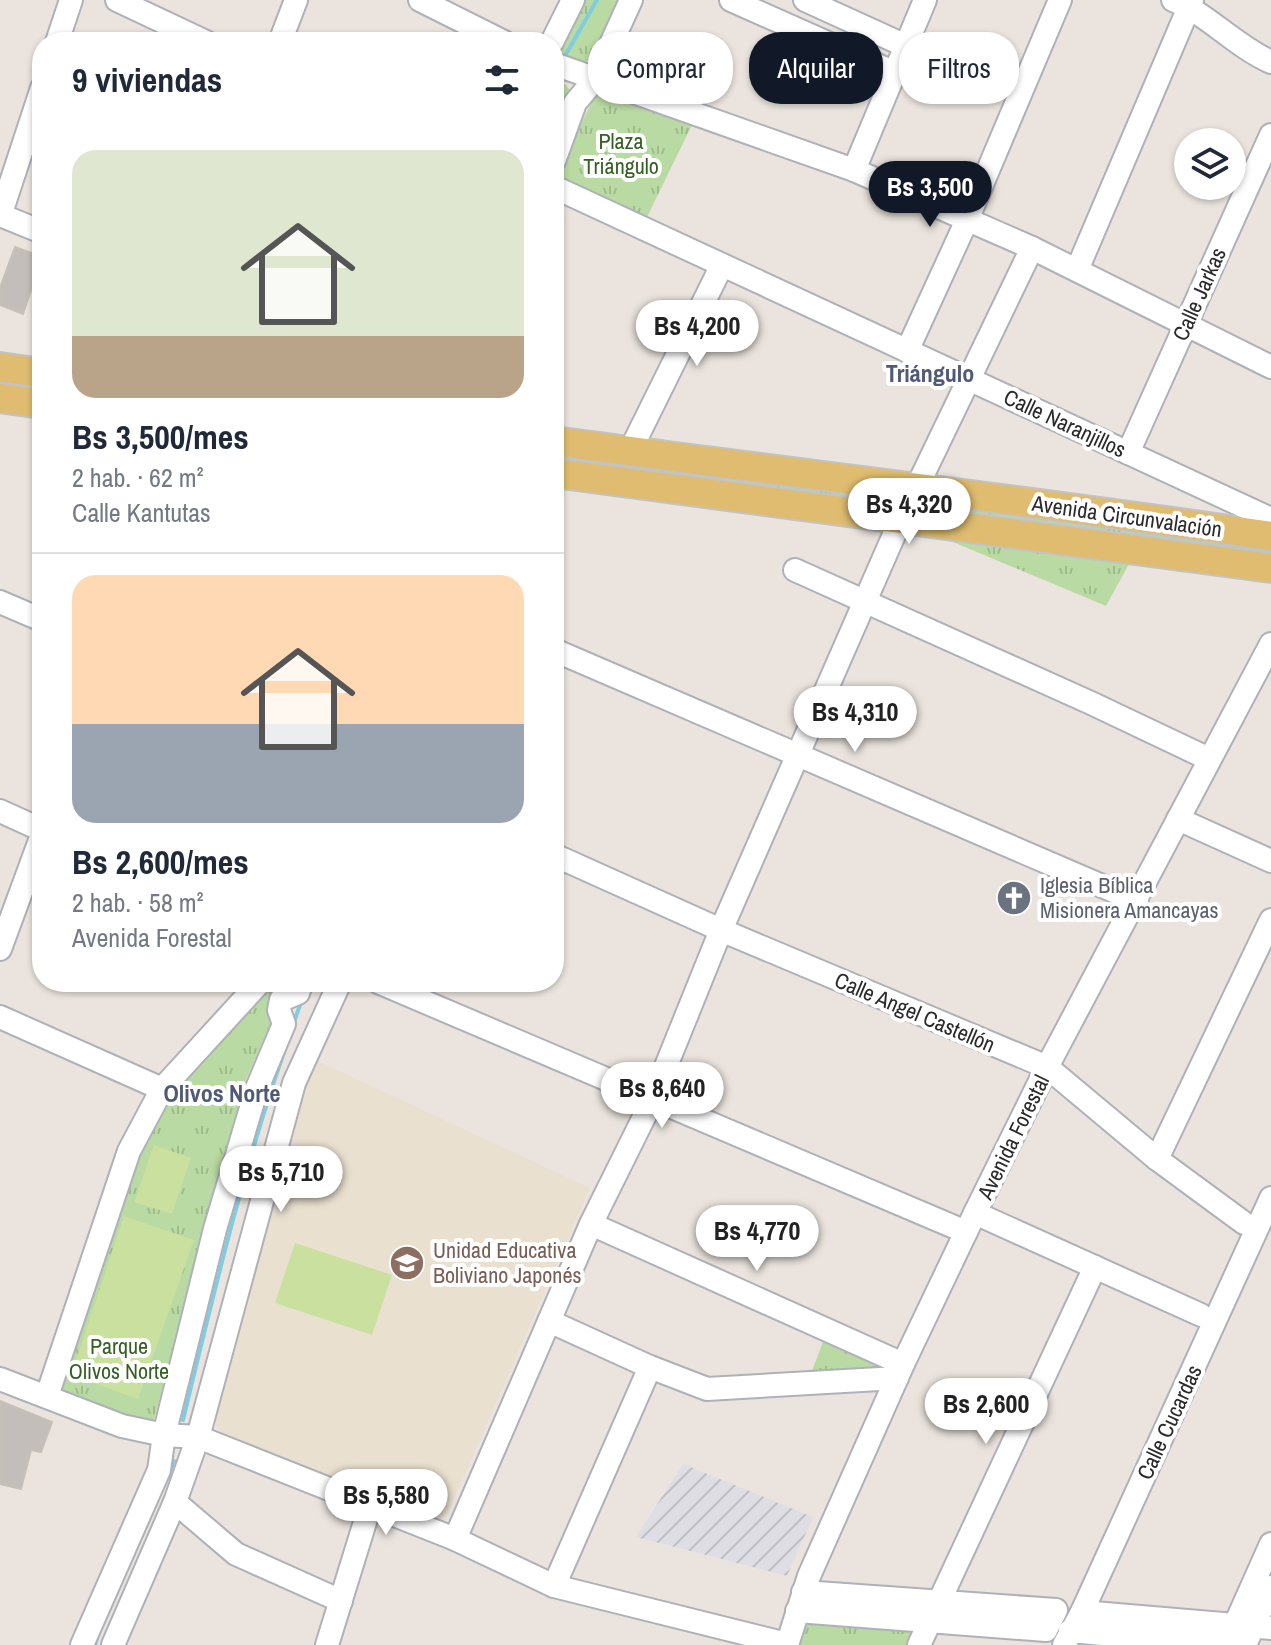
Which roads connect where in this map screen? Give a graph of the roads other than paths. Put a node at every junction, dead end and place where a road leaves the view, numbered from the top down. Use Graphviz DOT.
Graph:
graph roads {
  1 [pos="61,0"];
  2 [pos="71,0"];
  3 [pos="117,0"];
  4 [pos="296,0"];
  5 [pos="420,0"];
  6 [pos="573,0"];
  7 [pos="631,0"];
  8 [pos="731,0"];
  9 [pos="805,0"];
  10 [pos="925,0"];
  11 [pos="1060,0"];
  12 [pos="1185,2"];
  13 [pos="58,32"];
  14 [pos="60,32"];
  15 [pos="163,32"];
  16 [pos="284,32"];
  17 [pos="484,32"];
  18 [pos="557,32"];
  19 [pos="616,32"];
  20 [pos="912,32"];
  21 [pos="899,43"];
  22 [pos="1271,62"];
  23 [pos="899,63"];
  24 [pos="564,68"];
  25 [pos="895,73"];
  26 [pos="588,76"];
  27 [pos="588,87"];
  28 [pos="666,104"];
  29 [pos="32,118"];
  30 [pos="564,133"];
  31 [pos="1271,135"];
  32 [pos="854,170"];
  33 [pos="564,192"];
  34 [pos="0,216"];
  35 [pos="967,220"];
  36 [pos="32,228"];
  37 [pos="1032,248"];
  38 [pos="722,265"];
  39 [pos="1077,270"];
  40 [pos="1186,324"];
  41 [pos="907,351"];
  42 [pos="0,367"];
  43 [pos="1271,367"];
  44 [pos="32,372"];
  45 [pos="970,380"];
  46 [pos="564,442"];
  47 [pos="630,451"];
  48 [pos="1128,453"];
  49 [pos="564,474"];
  50 [pos="916,489"];
  51 [pos="901,519"];
  52 [pos="1271,519"];
  53 [pos="1271,536"];
  54 [pos="1271,568"];
  55 [pos="795,570"];
  56 [pos="0,602"];
  57 [pos="866,602"];
  58 [pos="32,616"];
  59 [pos="1271,644"];
  60 [pos="564,654"];
  61 [pos="800,755"];
  62 [pos="1209,759"];
  63 [pos="0,811"];
  64 [pos="1178,819"];
  65 [pos="32,827"];
  66 [pos="564,859"];
  67 [pos="32,860"];
  68 [pos="1271,861"];
  69 [pos="1137,901"];
  70 [pos="1271,920"];
  71 [pos="721,930"];
  72 [pos="0,949"];
  73 [pos="251,992"];
  74 [pos="298,992"];
  75 [pos="335,992"];
  76 [pos="401,992"];
  77 [pos="0,1017"];
  78 [pos="1047,1067"];
  79 [pos="162,1089"];
  80 [pos="652,1101"];
  81 [pos="1157,1159"];
  82 [pos="1271,1198"];
  83 [pos="971,1223"];
  84 [pos="591,1224"];
  85 [pos="1256,1234"];
  86 [pos="1095,1267"];
  87 [pos="1201,1315"];
  88 [pos="549,1321"];
  89 [pos="650,1367"];
  90 [pos="900,1371"];
  91 [pos="0,1379"];
  92 [pos="47,1396"];
  93 [pos="164,1435"];
  94 [pos="198,1437"];
  95 [pos="175,1502"];
  96 [pos="370,1506"];
  97 [pos="455,1539"];
  98 [pos="1271,1544"];
  99 [pos="554,1586"];
  100 [pos="1271,1587"];
  101 [pos="341,1601"];
  102 [pos="800,1602"];
  103 [pos="934,1611"];
  104 [pos="1082,1612"];
  105 [pos="1242,1636"];
  106 [pos="1067,1638"];
  107 [pos="787,1644"];
  108 [pos="82,1645"];
  109 [pos="113,1645"];
  110 [pos="327,1645"];
  111 [pos="919,1645"];
  1 -- 13 [label="street"];
  2 -- 14 [label="street"];
  3 -- 15 [label="street"];
  4 -- 16 [label="street"];
  5 -- 17 [label="street"];
  6 -- 18 [label="street"];
  7 -- 19 [label="street"];
  8 -- 25 [label="street"];
  9 -- 21 [label="street"];
  10 -- 20 [label="street"];
  11 -- 35 [label="street"];
  12 -- 22 [label="street"];
  12 -- 39 [label="street"];
  23 -- 25 [label="street"];
  24 -- 26 [label="street"];
  25 -- 32 [label="street"];
  27 -- 30 [label="street"];
  28 -- 32 [label="street"];
  29 -- 34 [label="street"];
  31 -- 40 [label="street, Calle Jarkas"];
  32 -- 35 [label="street"];
  33 -- 38 [label="street, Calle Naranjillos"];
  34 -- 36 [label="street"];
  35 -- 37 [label="street"];
  35 -- 41 [label="street"];
  37 -- 39 [label="street"];
  37 -- 45 [label="street"];
  38 -- 41 [label="street, Calle Naranjillos"];
  38 -- 47 [label="street"];
  39 -- 40 [label="street"];
  40 -- 43 [label="street"];
  40 -- 48 [label="street, Calle Jarkas"];
  41 -- 45 [label="street, Calle Naranjillos"];
  42 -- 44 [label="main road"];
  45 -- 48 [label="street, Calle Naranjillos"];
  45 -- 50 [label="street"];
  46 -- 47 [label="main road, Avenida Circunvalación"];
  47 -- 50 [label="main road, Avenida Circunvalación"];
  48 -- 52 [label="street, Calle Naranjillos"];
  49 -- 51 [label="main road, Avenida Circunvalación"];
  50 -- 53 [label="main road, Avenida Circunvalación"];
  51 -- 54 [label="main road, Avenida Circunvalación"];
  51 -- 57 [label="street"];
  55 -- 57 [label="street"];
  56 -- 58 [label="street"];
  57 -- 61 [label="street"];
  57 -- 62 [label="street"];
  59 -- 62 [label="street, Avenida Forestal"];
  60 -- 61 [label="street"];
  61 -- 69 [label="street"];
  61 -- 71 [label="street"];
  62 -- 64 [label="street, Avenida Forestal"];
  63 -- 65 [label="street"];
  64 -- 68 [label="street"];
  64 -- 69 [label="street, Avenida Forestal"];
  66 -- 71 [label="street, Calle Angel Castellón"];
  67 -- 72 [label="street"];
  69 -- 78 [label="street, Avenida Forestal"];
  70 -- 81 [label="street"];
  71 -- 78 [label="street, Calle Angel Castellón"];
  71 -- 80 [label="street"];
  73 -- 79 [label="street"];
  74 -- 93 [label="street"];
  75 -- 94 [label="street"];
  76 -- 80 [label="street"];
  77 -- 79 [label="street"];
  78 -- 81 [label="street, Calle Angel Castellón"];
  78 -- 83 [label="street, Avenida Forestal"];
  79 -- 92 [label="street"];
  80 -- 83 [label="street"];
  80 -- 84 [label="street"];
  81 -- 85 [label="street, Calle Angel Castellón"];
  82 -- 85 [label="street, Calle Cucardas"];
  83 -- 86 [label="street"];
  83 -- 90 [label="street, Avenida Forestal"];
  84 -- 88 [label="street"];
  84 -- 90 [label="street"];
  85 -- 104 [label="street, Calle Cucardas"];
  86 -- 87 [label="street"];
  86 -- 103 [label="street"];
  88 -- 89 [label="street"];
  88 -- 97 [label="street"];
  89 -- 90 [label="street"];
  89 -- 99 [label="street"];
  90 -- 102 [label="street, Avenida Forestal"];
  91 -- 92 [label="street"];
  92 -- 93 [label="street"];
  93 -- 94 [label="street"];
  93 -- 108 [label="street"];
  94 -- 95 [label="street"];
  94 -- 96 [label="street"];
  95 -- 101 [label="street"];
  95 -- 109 [label="street"];
  96 -- 97 [label="street"];
  96 -- 101 [label="street"];
  97 -- 99 [label="street"];
  98 -- 105 [label="street"];
  99 -- 107 [label="street"];
  100 -- 105 [label="street"];
  101 -- 110 [label="street"];
  102 -- 103 [label="street"];
  102 -- 107 [label="street, Avenida Forestal"];
  103 -- 111 [label="street"];
  104 -- 105 [label="street"];
  104 -- 106 [label="street, Calle Cucardas"];
  105 -- 106 [label="street"];
}
